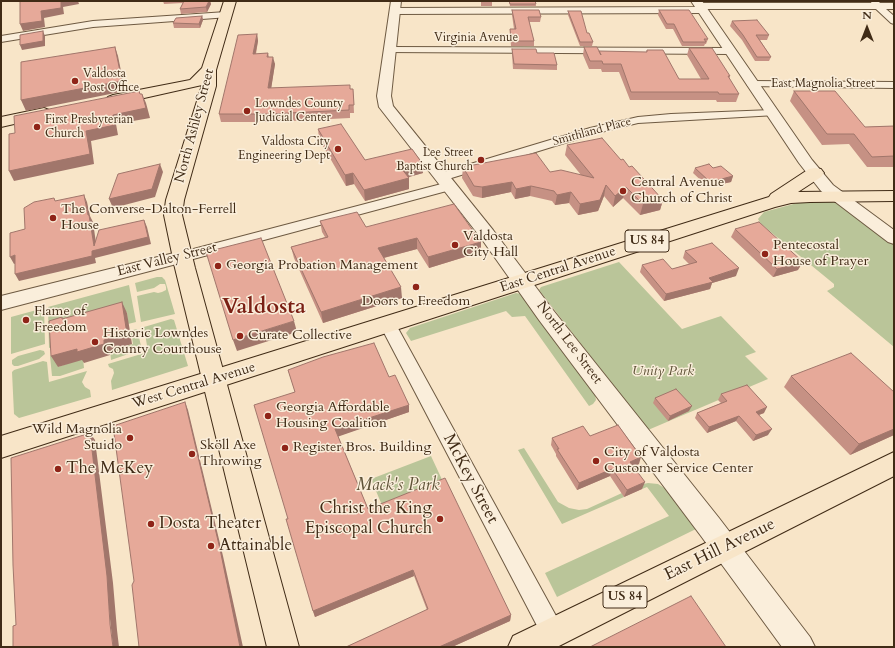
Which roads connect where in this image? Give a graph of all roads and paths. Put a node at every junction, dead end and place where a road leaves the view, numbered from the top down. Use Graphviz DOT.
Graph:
graph roads {
  1 [pos="230,1"];
  2 [pos="875,4"];
  3 [pos="395,6"];
  4 [pos="699,6"];
  5 [pos="894,6"];
  6 [pos="226,15"];
  7 [pos="894,21"];
  8 [pos="1,39"];
  9 [pos="390,50"];
  10 [pos="730,51"];
  11 [pos="209,70"];
  12 [pos="752,84"];
  13 [pos="894,85"];
  14 [pos="175,88"];
  15 [pos="99,102"];
  16 [pos="61,110"];
  17 [pos="201,110"];
  18 [pos="772,113"];
  19 [pos="1,122"];
  20 [pos="815,173"];
  21 [pos="445,181"];
  22 [pos="894,196"];
  23 [pos="838,197"];
  24 [pos="771,202"];
  25 [pos="894,238"];
  26 [pos="182,257"];
  27 [pos="522,281"];
  28 [pos="1,303"];
  29 [pos="388,325"];
  30 [pos="213,380"];
  31 [pos="1,447"];
  32 [pos="894,463"];
  33 [pos="726,547"];
  34 [pos="553,633"];
  35 [pos="283,647"];
  36 [pos="524,647"];
  37 [pos="800,647"];
  1 -- 6 [label="main road, North Ashley Street"];
  2 -- 4 [label="street"];
  2 -- 5 [label="street"];
  2 -- 7 [label="street"];
  3 -- 4 [label="street"];
  3 -- 9 [label="street, North Lee Street"];
  4 -- 10 [label="street"];
  6 -- 8 [label="street"];
  6 -- 11 [label="main road, North Ashley Street"];
  9 -- 10 [label="street, Virginia Avenue"];
  9 -- 21 [label="street, North Lee Street"];
  10 -- 12 [label="street"];
  11 -- 14 [label="main road"];
  11 -- 17 [label="main road, North Ashley Street"];
  12 -- 13 [label="street, East Magnolia Street"];
  12 -- 18 [label="street"];
  14 -- 15 [label="main road"];
  14 -- 17 [label="main road"];
  16 -- 19 [label="main road"];
  17 -- 26 [label="main road, North Ashley Street"];
  18 -- 20 [label="street"];
  18 -- 21 [label="street, Smithland Place"];
  20 -- 23 [label="street"];
  20 -- 24 [label="main road"];
  21 -- 26 [label="street, East Valley Street"];
  21 -- 27 [label="street, North Lee Street"];
  22 -- 23 [label="main road, East Central Avenue / US 84"];
  23 -- 24 [label="main road, East Central Avenue / US 84"];
  23 -- 25 [label="street"];
  24 -- 27 [label="main road, East Central Avenue / US 84"];
  26 -- 28 [label="street, East Valley Street"];
  26 -- 30 [label="main road, North Ashley Street"];
  27 -- 29 [label="main road, East Central Avenue / US 84"];
  27 -- 33 [label="street, North Lee Street"];
  29 -- 30 [label="main road, West Central Avenue / US 84"];
  29 -- 34 [label="street, McKey Street"];
  30 -- 31 [label="main road, West Central Avenue / US 84"];
  30 -- 35 [label="main road, North Ashley Street"];
  32 -- 33 [label="main road, East Hill Avenue / US 84"];
  33 -- 34 [label="main road, East Hill Avenue / US 84"];
  33 -- 37 [label="street, North Lee Street"];
  34 -- 36 [label="main road, East Hill Avenue / US 84"];
}
